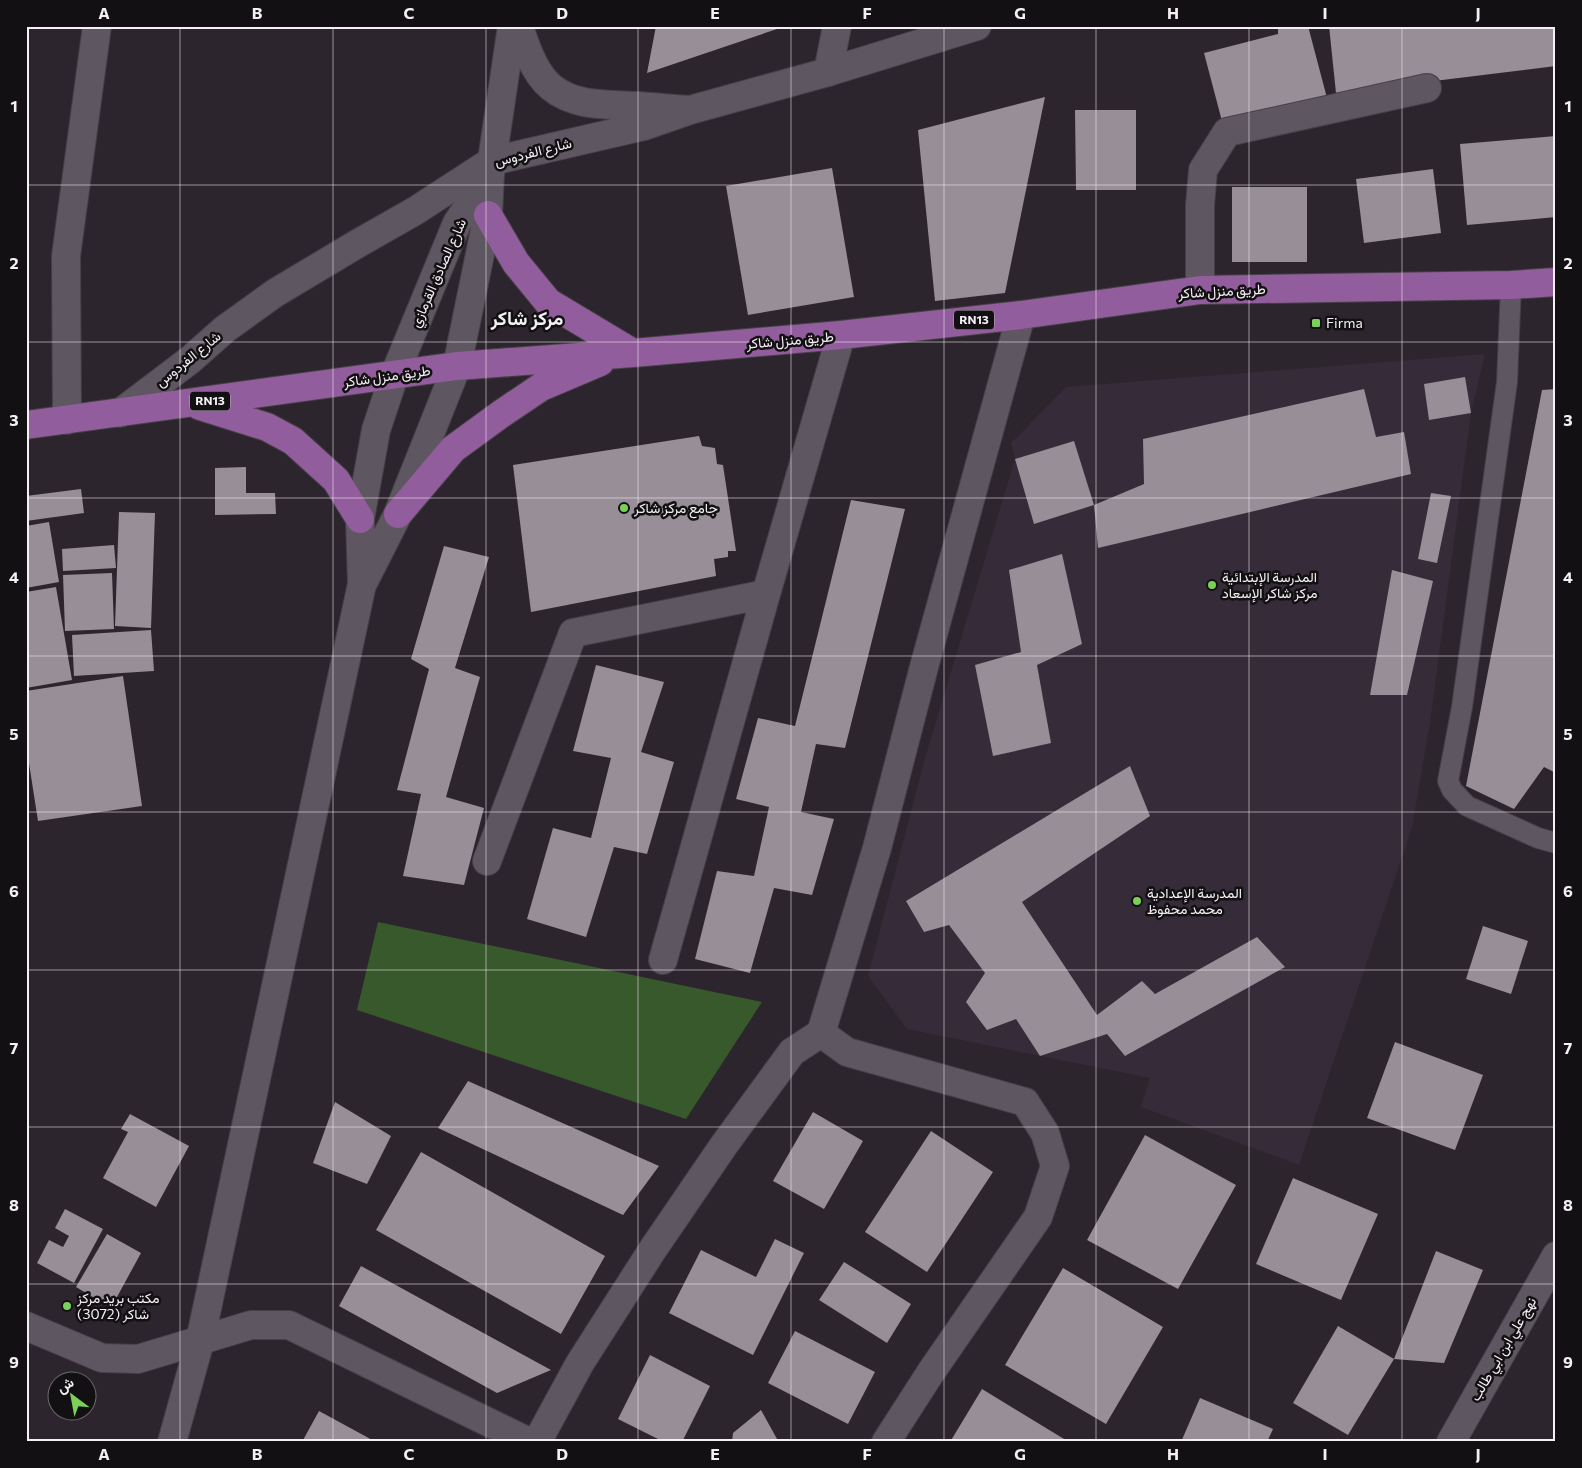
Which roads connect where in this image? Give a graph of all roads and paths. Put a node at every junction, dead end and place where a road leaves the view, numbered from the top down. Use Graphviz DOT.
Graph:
graph roads {
  1 [pos="97,26"];
  2 [pos="512,26"];
  3 [pos="519,26"];
  4 [pos="837,26"];
  5 [pos="977,26"];
  6 [pos="828,72"];
  7 [pos="1428,88"];
  8 [pos="690,110"];
  9 [pos="491,167"];
  10 [pos="488,215"];
  11 [pos="1556,282"];
  12 [pos="1511,285"];
  13 [pos="1200,290"];
  14 [pos="1021,315"];
  15 [pos="841,335"];
  16 [pos="625,354"];
  17 [pos="457,366"];
  18 [pos="394,376"];
  19 [pos="191,404"];
  20 [pos="120,413"];
  21 [pos="67,420"];
  22 [pos="26,425"];
  23 [pos="398,514"];
  24 [pos="360,520"];
  25 [pos="362,584"];
  26 [pos="766,594"];
  27 [pos="1556,843"];
  28 [pos="488,862"];
  29 [pos="664,960"];
  30 [pos="820,1033"];
  31 [pos="1556,1256"];
  32 [pos="26,1326"];
  33 [pos="200,1341"];
  34 [pos="172,1442"];
  35 [pos="529,1442"];
  36 [pos="537,1442"];
  37 [pos="886,1442"];
  38 [pos="1451,1442"];
  1 -- 21 [label="street"];
  2 -- 9 [label="street, شارع الصادق القرمازي"];
  3 -- 8 [label="street"];
  4 -- 6 [label="street"];
  5 -- 6 [label="street, شارع الفردوس"];
  6 -- 8 [label="street, شارع الفردوس"];
  7 -- 13 [label="street"];
  8 -- 9 [label="street, شارع الفردوس"];
  9 -- 10 [label="street, شارع الصادق القرمازي"];
  9 -- 18 [label="street, شارع الصادق القرمازي"];
  9 -- 20 [label="street, شارع الفردوس"];
  10 -- 16 [label="main road"];
  10 -- 17 [label="street, شارع الصادق القرمازي"];
  11 -- 12 [label="main road, طريق منزل شاكر / RN13"];
  12 -- 13 [label="main road, طريق منزل شاكر / RN13"];
  12 -- 27 [label="lane"];
  13 -- 14 [label="main road, طريق منزل شاكر / RN13"];
  14 -- 15 [label="main road, طريق منزل شاكر / RN13"];
  14 -- 30 [label="street"];
  15 -- 16 [label="main road, طريق منزل شاكر / RN13"];
  15 -- 26 [label="street"];
  16 -- 17 [label="main road, طريق منزل شاكر / RN13"];
  16 -- 23 [label="main road"];
  17 -- 18 [label="main road, طريق منزل شاكر / RN13"];
  17 -- 23 [label="street, شارع الصادق القرمازي"];
  18 -- 19 [label="main road, طريق منزل شاكر / RN13"];
  18 -- 24 [label="street, شارع الصادق القرمازي"];
  19 -- 20 [label="main road, طريق منزل شاكر / RN13"];
  19 -- 24 [label="main road"];
  20 -- 21 [label="main road, طريق منزل شاكر / RN13"];
  21 -- 22 [label="main road, طريق منزل شاكر / RN13"];
  23 -- 25 [label="street, شارع الصادق القرمازي"];
  24 -- 25 [label="street, شارع الصادق القرمازي"];
  25 -- 33 [label="street"];
  26 -- 28 [label="street"];
  26 -- 29 [label="street"];
  30 -- 36 [label="street"];
  30 -- 37 [label="street"];
  31 -- 38 [label="street, نهج علي ابن ابي طالب"];
  32 -- 33 [label="street"];
  33 -- 34 [label="street"];
  33 -- 35 [label="street"];
}
